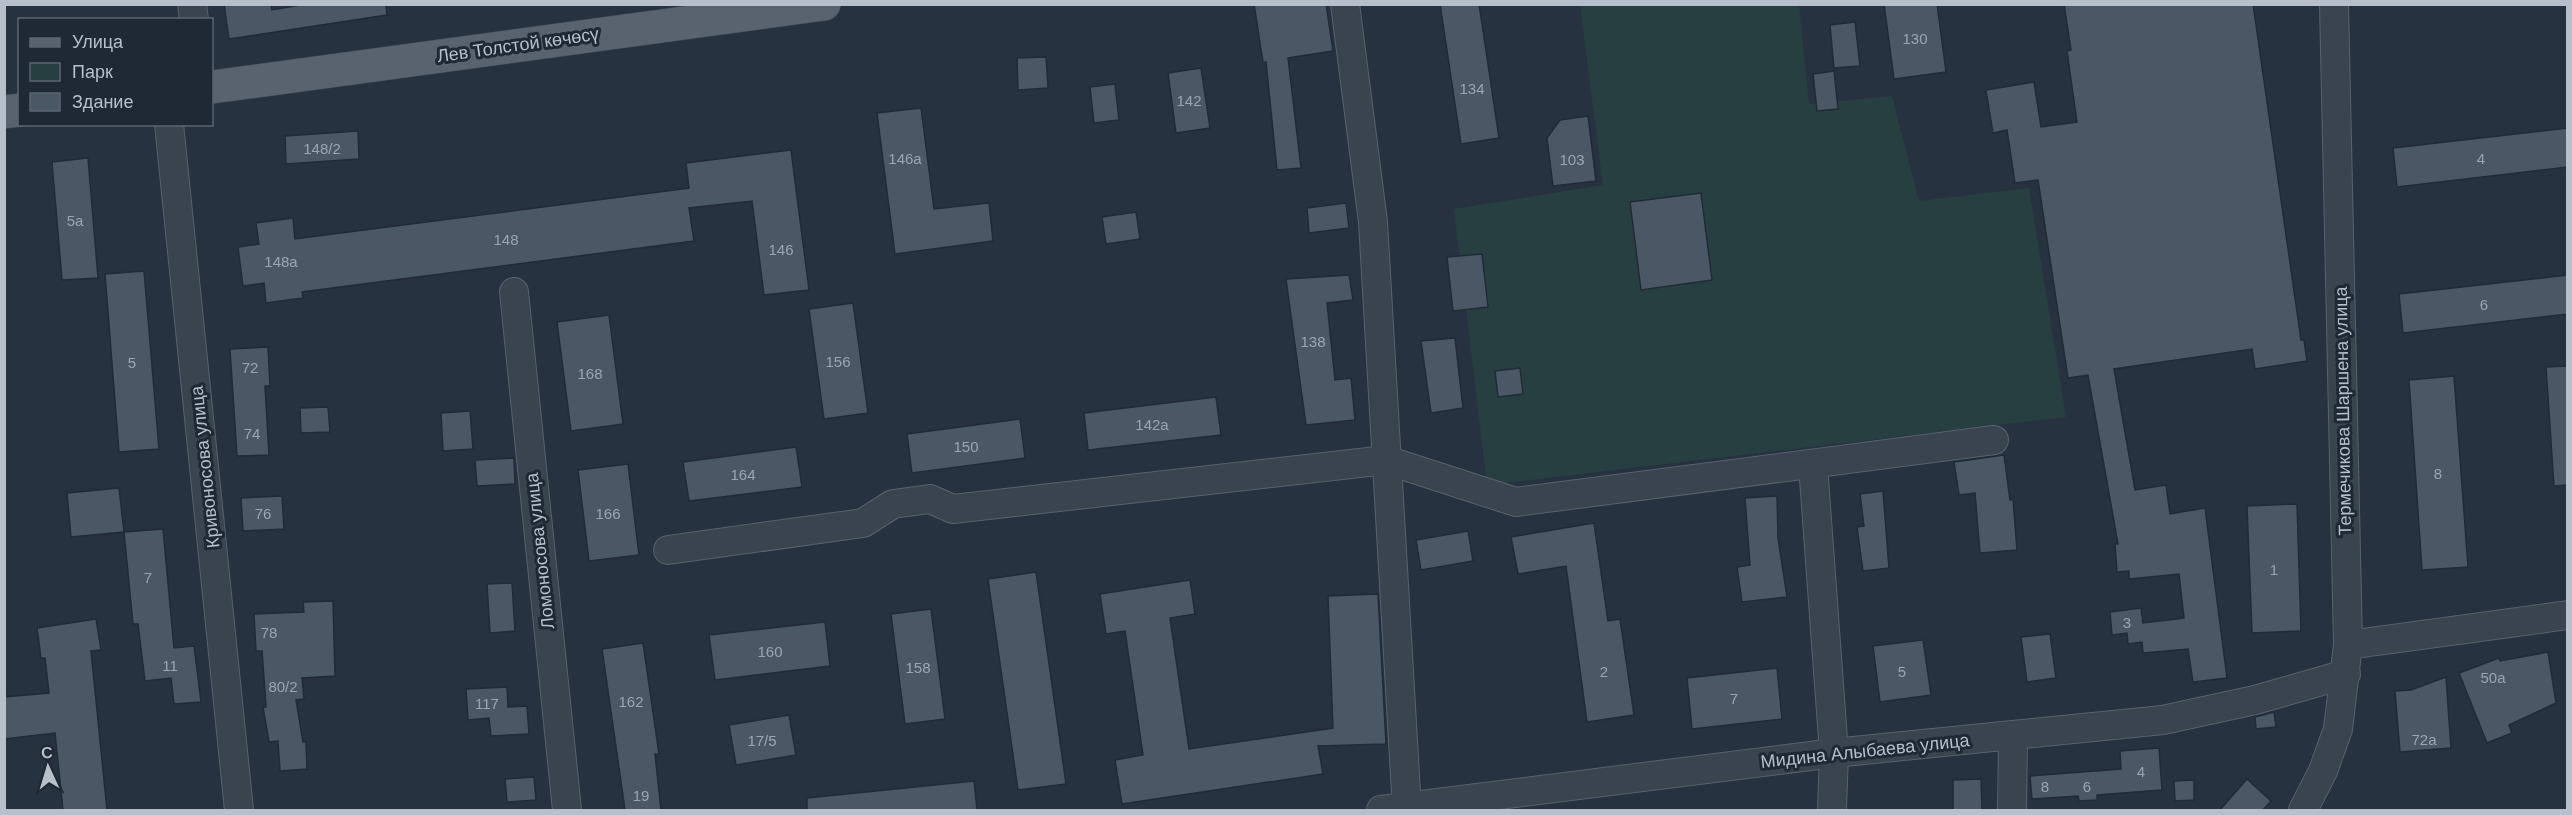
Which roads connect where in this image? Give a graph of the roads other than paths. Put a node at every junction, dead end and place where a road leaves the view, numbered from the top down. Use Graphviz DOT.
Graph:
graph roads {
  1 [pos="824,4"];
  2 [pos="1345,4"];
  3 [pos="2334,4"];
  4 [pos="213,87"];
  5 [pos="169,126"];
  6 [pos="513,292"];
  7 [pos="1994,440"];
  8 [pos="1386,460"];
  9 [pos="1814,465"];
  10 [pos="668,550"];
  11 [pos="2568,615"];
  12 [pos="2348,645"];
  13 [pos="2346,674"];
  14 [pos="2013,736"];
  15 [pos="1834,753"];
  16 [pos="1399,809"];
  17 [pos="239,810"];
  18 [pos="567,810"];
  19 [pos="1832,810"];
  20 [pos="2012,810"];
  21 [pos="2303,810"];
  1 -- 4 [label="main road, Лев Толстой көчөсү"];
  2 -- 8 [label="street"];
  3 -- 12 [label="street, Термечикова Шаршена улица"];
  5 -- 17 [label="street, Кривоносова улица"];
  6 -- 18 [label="street, Ломоносова улица"];
  7 -- 9 [label="street"];
  8 -- 9 [label="street"];
  8 -- 10 [label="street"];
  8 -- 16 [label="street"];
  9 -- 15 [label="street"];
  11 -- 12 [label="street"];
  12 -- 13 [label="street, Термечикова Шаршена улица"];
  13 -- 14 [label="street, Мидина Алыбаева улица"];
  13 -- 21 [label="street, Термечикова Шаршена улица"];
  14 -- 15 [label="street, Мидина Алыбаева улица"];
  14 -- 20 [label="street"];
  15 -- 16 [label="street, Мидина Алыбаева улица"];
  15 -- 19 [label="street"];
}
